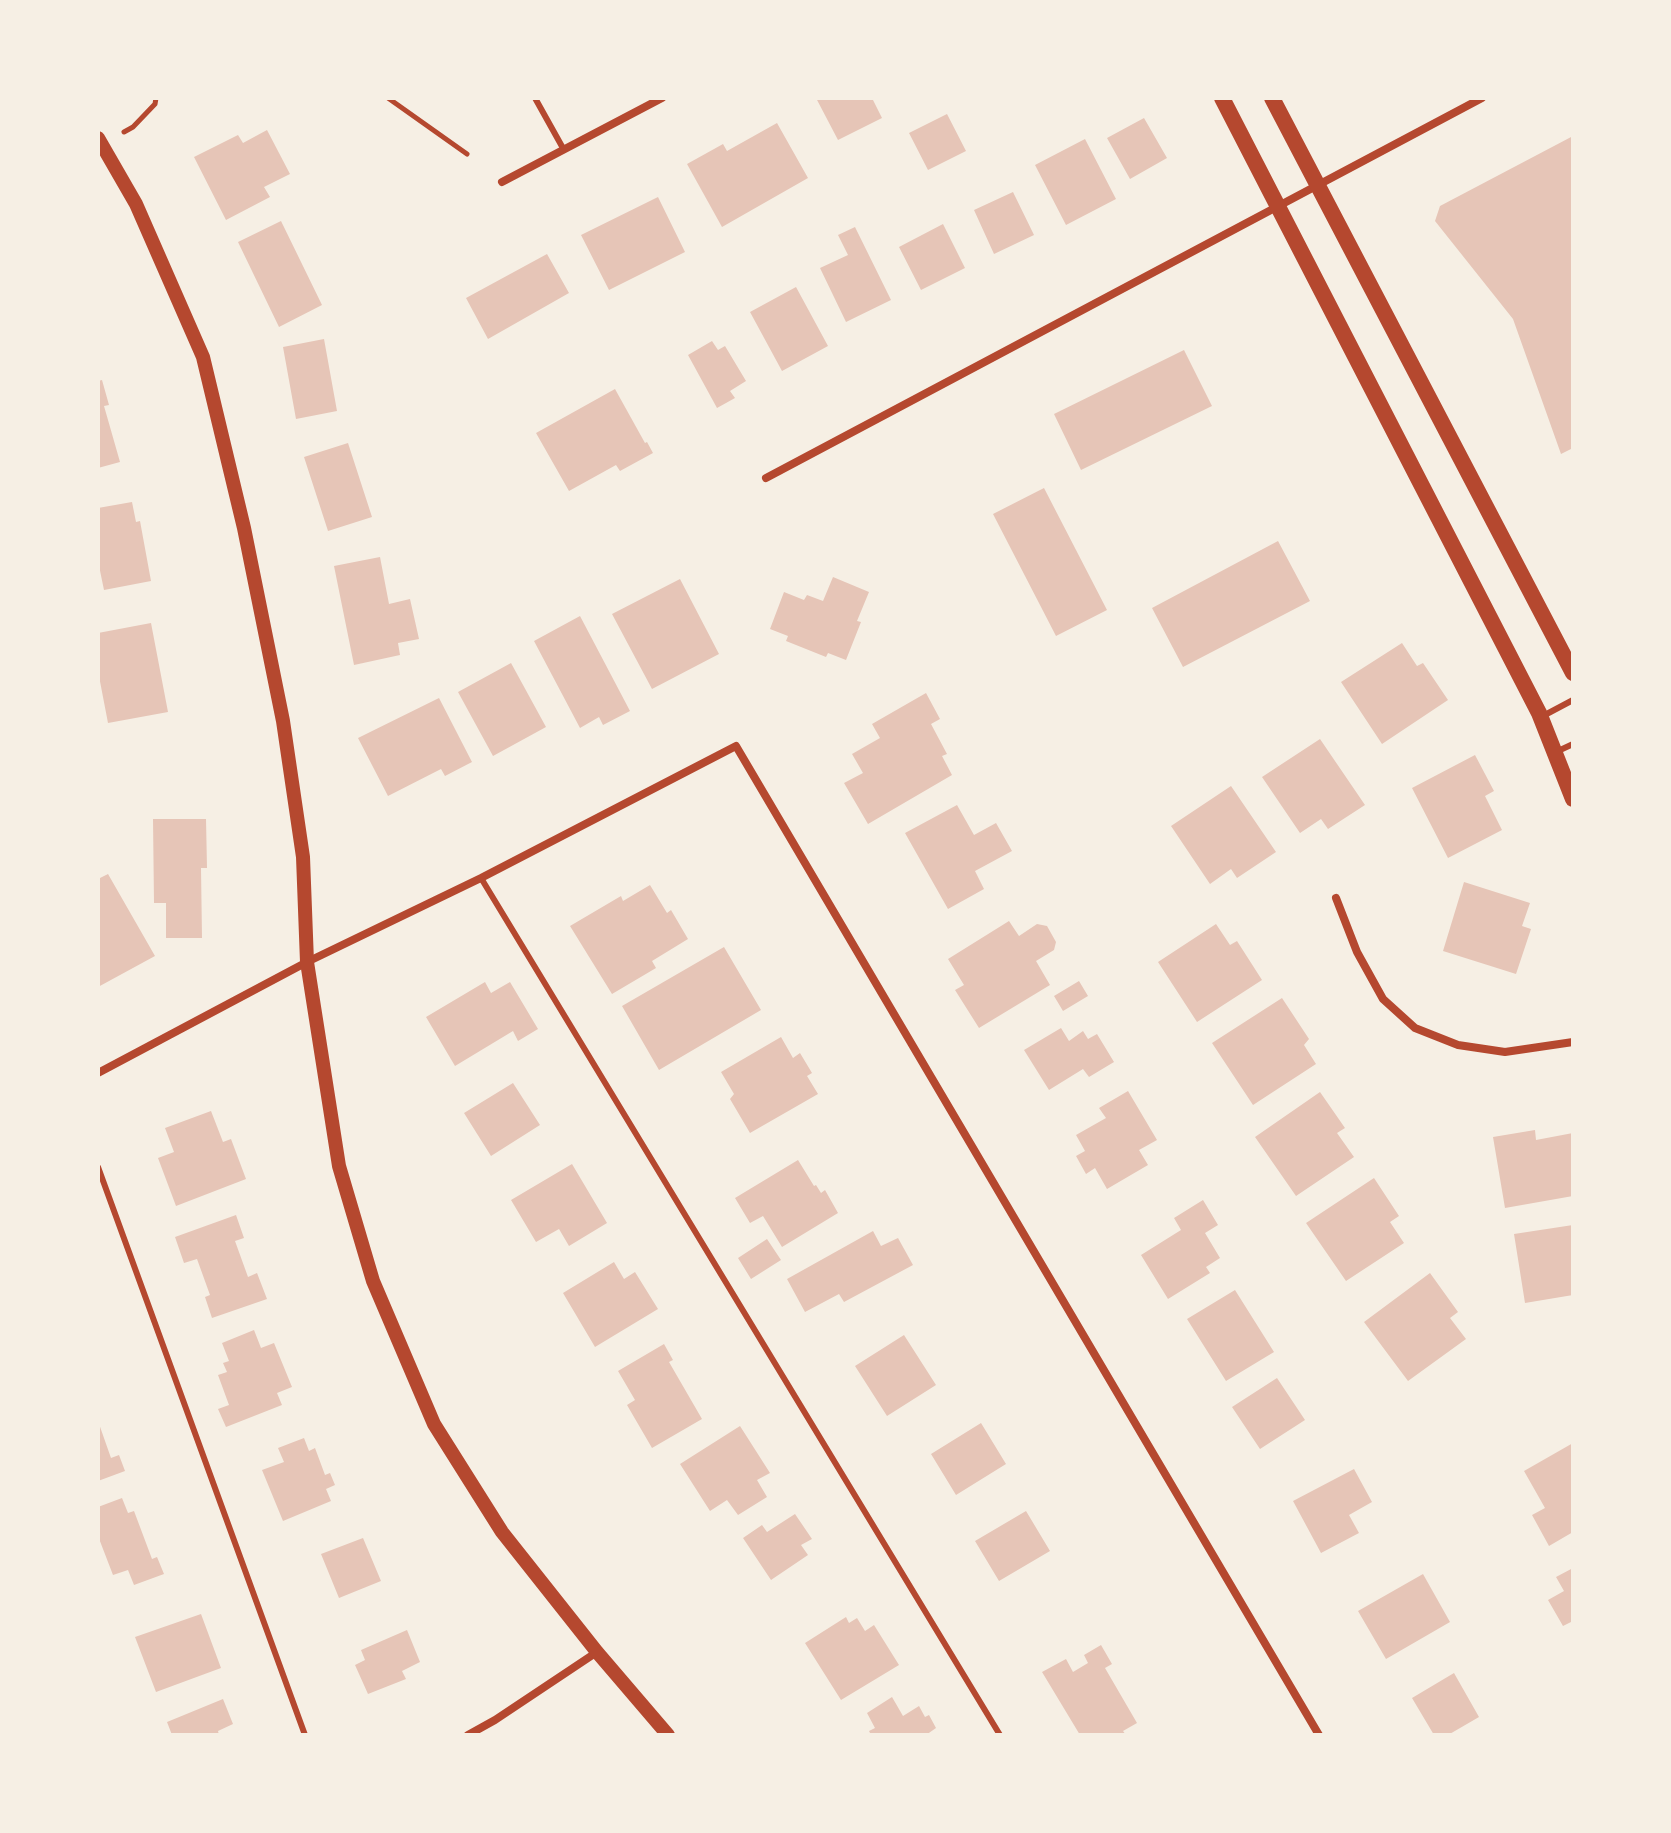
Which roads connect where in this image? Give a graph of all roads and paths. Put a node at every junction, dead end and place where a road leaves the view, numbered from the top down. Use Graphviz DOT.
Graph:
graph roads {
  1 [pos="156,98"];
  2 [pos="388,98"];
  3 [pos="535,98"];
  4 [pos="662,98"];
  5 [pos="1222,98"];
  6 [pos="1272,98"];
  7 [pos="1482,98"];
  8 [pos="100,141"];
  9 [pos="564,150"];
  10 [pos="467,154"];
  11 [pos="502,182"];
  12 [pos="1317,185"];
  13 [pos="1278,207"];
  14 [pos="766,478"];
  15 [pos="1573,673"];
  16 [pos="1573,700"];
  17 [pos="1541,717"];
  18 [pos="1573,744"];
  19 [pos="1555,753"];
  20 [pos="1573,799"];
  21 [pos="481,878"];
  22 [pos="1336,898"];
  23 [pos="307,962"];
  24 [pos="1573,1042"];
  25 [pos="98,1073"];
  26 [pos="98,1167"];
  27 [pos="597,1652"];
  28 [pos="305,1735"];
  29 [pos="468,1735"];
  30 [pos="668,1735"];
  31 [pos="1000,1735"];
  32 [pos="1319,1735"];
  1 -- 8 [label="path"];
  2 -- 10 [label="path"];
  3 -- 9 [label="lane"];
  4 -- 9 [label="street"];
  5 -- 13 [label="main road"];
  6 -- 12 [label="main road"];
  7 -- 12 [label="street"];
  8 -- 23 [label="street"];
  9 -- 11 [label="street"];
  12 -- 13 [label="street"];
  12 -- 15 [label="main road"];
  13 -- 14 [label="street"];
  13 -- 17 [label="main road"];
  16 -- 17 [label="lane"];
  17 -- 19 [label="main road"];
  18 -- 19 [label="lane"];
  19 -- 20 [label="main road"];
  21 -- 23 [label="street"];
  21 -- 31 [label="lane"];
  21 -- 32 [label="street"];
  22 -- 24 [label="street"];
  23 -- 25 [label="street"];
  23 -- 27 [label="street"];
  26 -- 28 [label="lane"];
  27 -- 29 [label="street"];
  27 -- 30 [label="street"];
}
